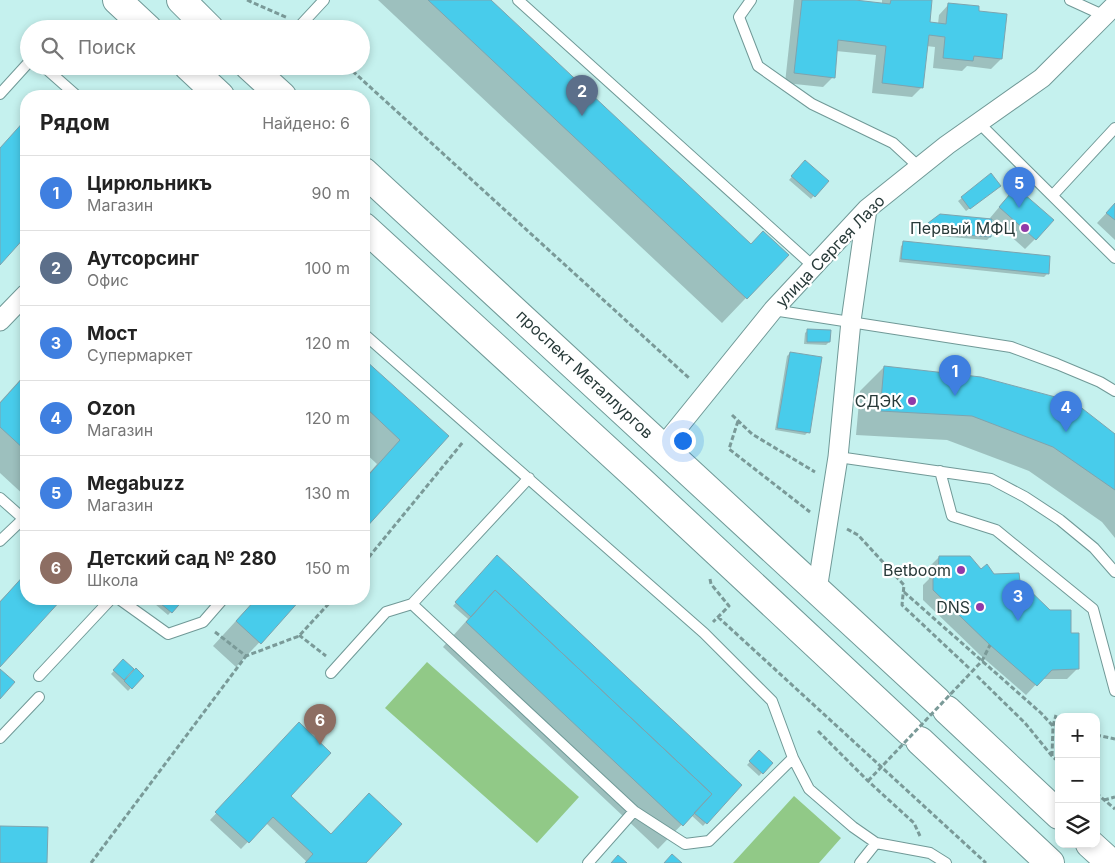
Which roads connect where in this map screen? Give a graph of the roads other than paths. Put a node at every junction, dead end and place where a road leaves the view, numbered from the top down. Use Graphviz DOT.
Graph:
graph roads {
  1 [pos="117,0"];
  2 [pos="180,0"];
  3 [pos="324,0"];
  4 [pos="518,0"];
  5 [pos="751,0"];
  6 [pos="1070,0"];
  7 [pos="1110,11"];
  8 [pos="138,20"];
  9 [pos="201,20"];
  10 [pos="305,20"];
  11 [pos="20,72"];
  12 [pos="53,75"];
  13 [pos="198,75"];
  14 [pos="262,75"];
  15 [pos="70,90"];
  16 [pos="214,90"];
  17 [pos="276,90"];
  18 [pos="0,94"];
  19 [pos="980,124"];
  20 [pos="1115,128"];
  21 [pos="918,167"];
  22 [pos="370,178"];
  23 [pos="1053,195"];
  24 [pos="866,209"];
  25 [pos="370,232"];
  26 [pos="1115,258"];
  27 [pos="813,266"];
  28 [pos="20,300"];
  29 [pos="773,310"];
  30 [pos="0,321"];
  31 [pos="850,322"];
  32 [pos="370,339"];
  33 [pos="1115,392"];
  34 [pos="662,446"];
  35 [pos="838,457"];
  36 [pos="940,471"];
  37 [pos="528,478"];
  38 [pos="640,480"];
  39 [pos="0,498"];
  40 [pos="20,516"];
  41 [pos="20,524"];
  42 [pos="0,541"];
  43 [pos="1115,572"];
  44 [pos="817,590"];
  45 [pos="412,604"];
  46 [pos="105,605"];
  47 [pos="127,605"];
  48 [pos="217,605"];
  49 [pos="334,669"];
  50 [pos="39,676"];
  51 [pos="1115,691"];
  52 [pos="39,697"];
  53 [pos="0,738"];
  54 [pos="794,758"];
  55 [pos="634,811"];
  56 [pos="1055,811"];
  57 [pos="876,843"];
  58 [pos="1094,848"];
  59 [pos="588,863"];
  60 [pos="860,863"];
  61 [pos="946,863"];
  62 [pos="1050,863"];
  63 [pos="1111,863"];
  1 -- 8 [label="main road"];
  2 -- 9 [label="main road"];
  3 -- 10 [label="lane"];
  4 -- 27 [label="lane"];
  5 -- 21 [label="lane"];
  6 -- 7 [label="lane"];
  7 -- 19 [label="street, улица Сергея Лазо"];
  11 -- 18 [label="lane"];
  12 -- 15 [label="lane"];
  13 -- 16 [label="main road"];
  14 -- 17 [label="main road"];
  19 -- 21 [label="street, улица Сергея Лазо"];
  19 -- 23 [label="lane"];
  20 -- 23 [label="lane"];
  21 -- 24 [label="street, улица Сергея Лазо"];
  22 -- 34 [label="main road, проспект Металлургов"];
  23 -- 26 [label="lane"];
  24 -- 27 [label="street, улица Сергея Лазо"];
  24 -- 31 [label="street"];
  25 -- 38 [label="main road"];
  27 -- 29 [label="street, улица Сергея Лазо"];
  28 -- 30 [label="street"];
  29 -- 31 [label="lane"];
  29 -- 34 [label="street, улица Сергея Лазо"];
  31 -- 33 [label="lane"];
  31 -- 35 [label="street"];
  32 -- 37 [label="lane"];
  34 -- 38 [label="main road"];
  34 -- 44 [label="main road, проспект Металлургов"];
  35 -- 36 [label="lane"];
  35 -- 44 [label="street"];
  36 -- 43 [label="lane"];
  36 -- 51 [label="lane"];
  37 -- 45 [label="lane"];
  37 -- 54 [label="lane"];
  38 -- 62 [label="main road"];
  39 -- 40 [label="lane"];
  41 -- 42 [label="lane"];
  44 -- 56 [label="main road, проспект Металлургов"];
  45 -- 49 [label="lane"];
  45 -- 55 [label="lane"];
  46 -- 50 [label="lane"];
  47 -- 48 [label="lane"];
  52 -- 53 [label="lane"];
  54 -- 55 [label="lane"];
  54 -- 57 [label="lane"];
  55 -- 59 [label="lane"];
  57 -- 60 [label="lane"];
  57 -- 61 [label="lane"];
  58 -- 63 [label="main road"];
}
